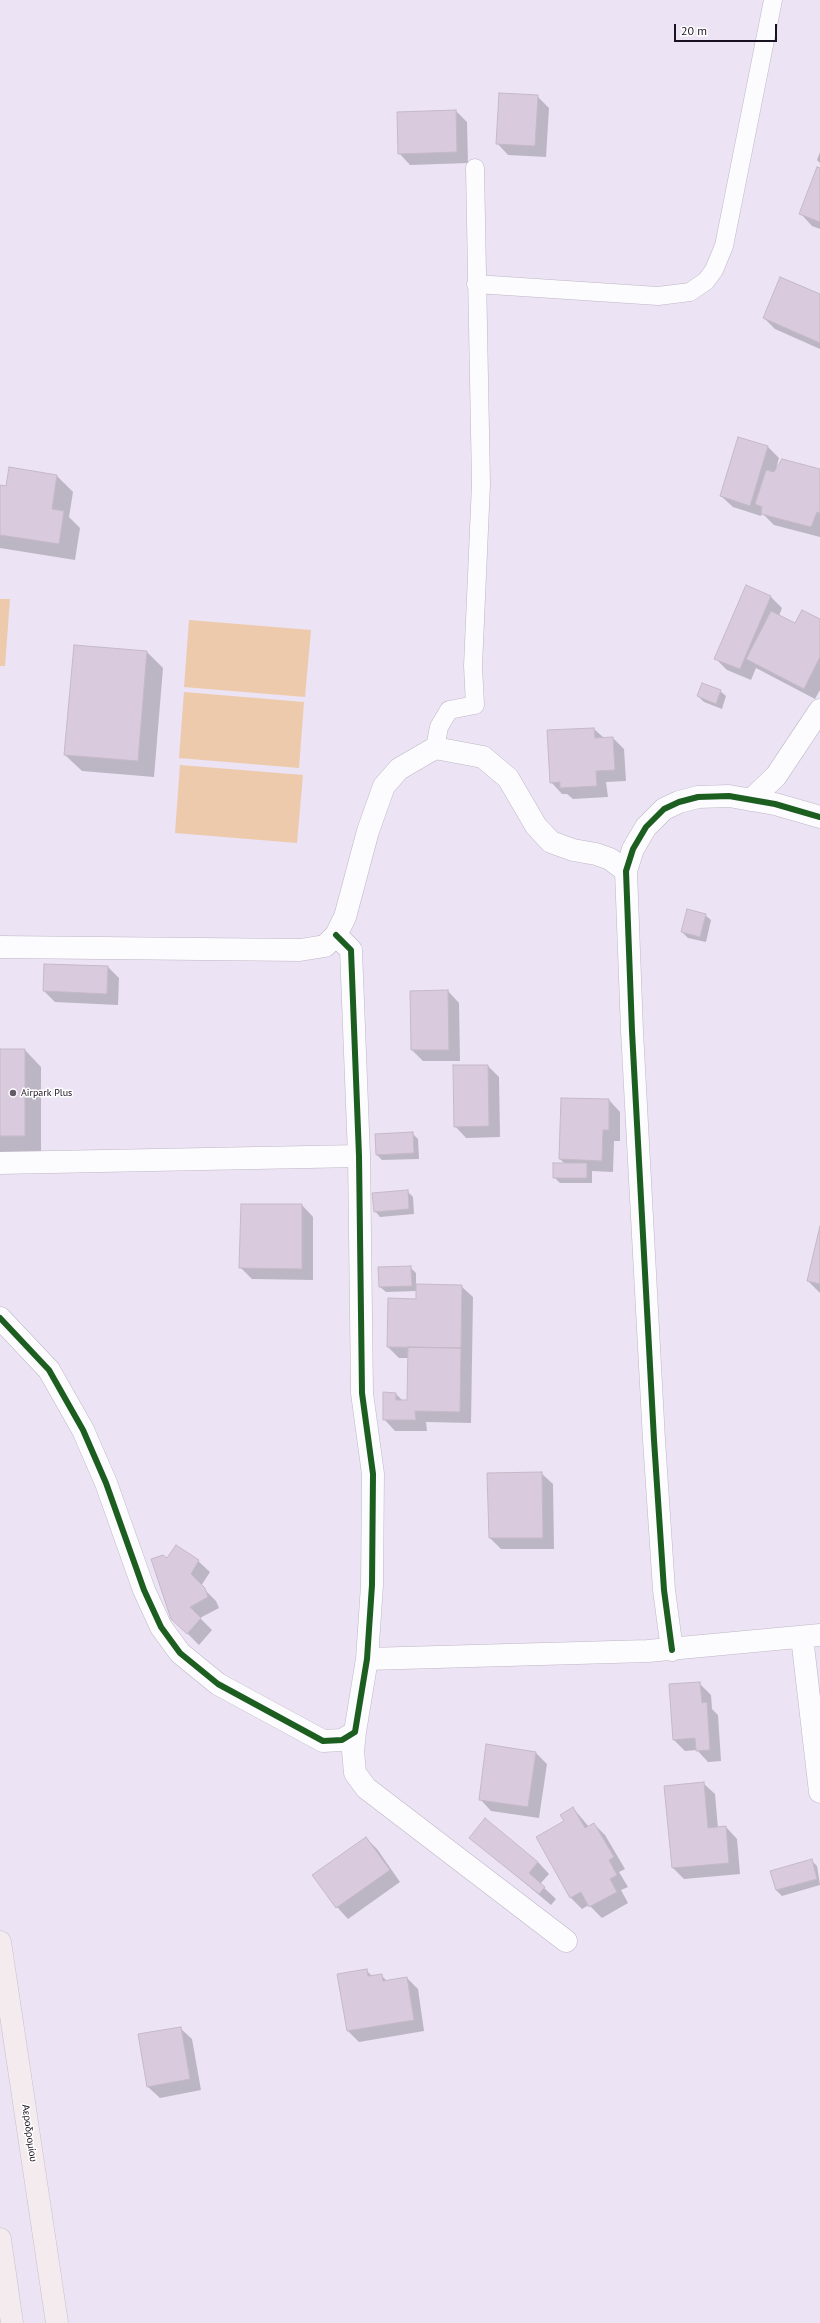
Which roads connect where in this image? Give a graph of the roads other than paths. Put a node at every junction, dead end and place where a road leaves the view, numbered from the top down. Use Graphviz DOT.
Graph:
graph roads {
  1 [pos="773,0"];
  2 [pos="475,168"];
  3 [pos="476,284"];
  4 [pos="820,710"];
  5 [pos="435,748"];
  6 [pos="751,800"];
  7 [pos="820,817"];
  8 [pos="646,827"];
  9 [pos="596,854"];
  10 [pos="626,871"];
  11 [pos="336,934"];
  12 [pos="0,947"];
  13 [pos="359,1156"];
  14 [pos="0,1163"];
  15 [pos="0,1318"];
  16 [pos="811,1636"];
  17 [pos="672,1650"];
  18 [pos="367,1659"];
  19 [pos="355,1732"];
  20 [pos="820,1792"];
  21 [pos="566,1941"];
  22 [pos="0,1942"];
  23 [pos="0,2239"];
  24 [pos="12,2323"];
  25 [pos="57,2323"];
  1 -- 3 [label="lane"];
  2 -- 3 [label="lane"];
  3 -- 5 [label="lane"];
  4 -- 6 [label="street"];
  5 -- 9 [label="street"];
  5 -- 11 [label="street"];
  6 -- 7 [label="street"];
  6 -- 8 [label="street"];
  8 -- 9 [label="street"];
  8 -- 10 [label="street"];
  9 -- 10 [label="street"];
  10 -- 17 [label="street"];
  11 -- 12 [label="street"];
  11 -- 13 [label="street"];
  13 -- 14 [label="street"];
  13 -- 18 [label="street"];
  15 -- 19 [label="street"];
  16 -- 17 [label="street"];
  16 -- 20 [label="street"];
  17 -- 18 [label="street"];
  18 -- 19 [label="street"];
  19 -- 21 [label="street"];
  22 -- 25 [label="main road, Αεροδρομίου"];
  23 -- 24 [label="main road"];
}
